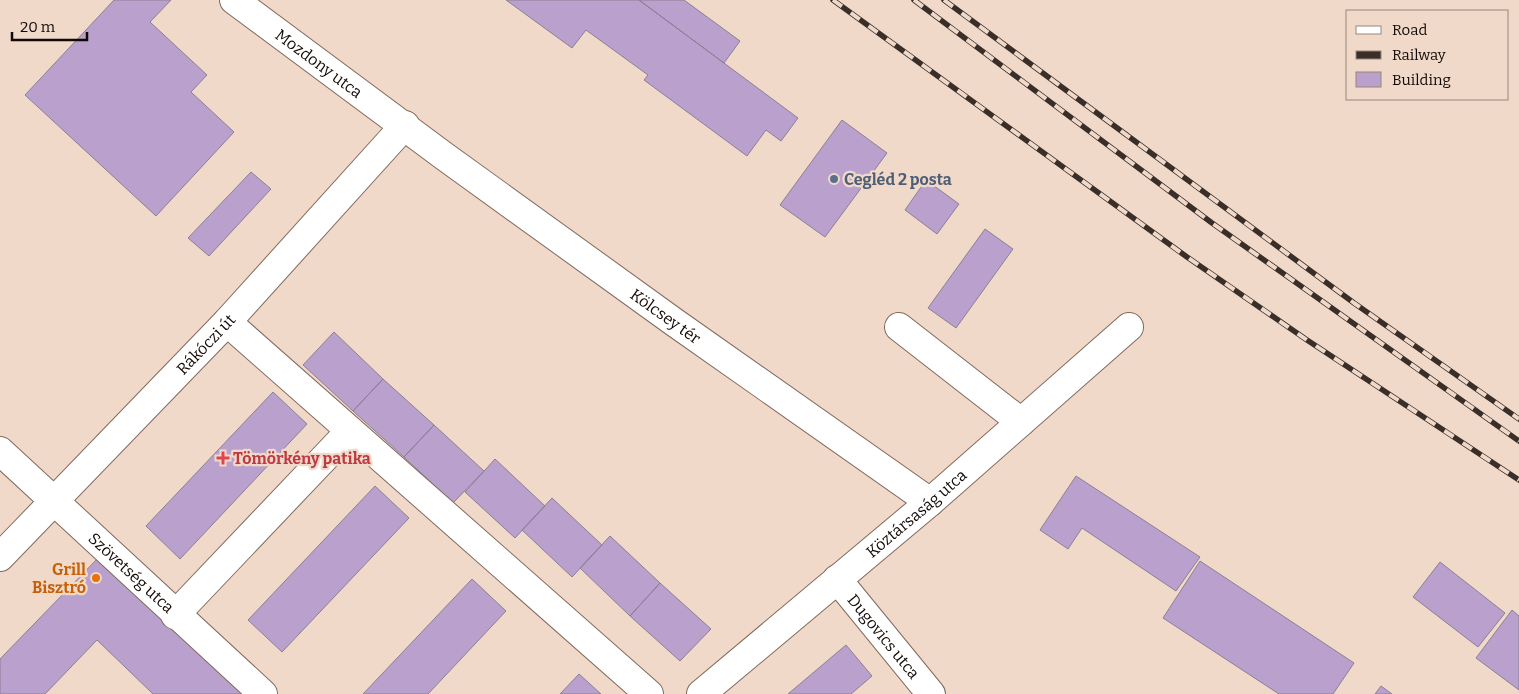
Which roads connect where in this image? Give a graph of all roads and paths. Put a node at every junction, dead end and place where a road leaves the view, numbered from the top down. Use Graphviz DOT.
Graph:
graph roads {
  1 [pos="234,0"];
  2 [pos="405,125"];
  3 [pos="227,322"];
  4 [pos="899,327"];
  5 [pos="1128,327"];
  6 [pos="1022,422"];
  7 [pos="350,431"];
  8 [pos="0,451"];
  9 [pos="930,502"];
  10 [pos="54,503"];
  11 [pos="0,557"];
  12 [pos="837,579"];
  13 [pos="175,615"];
  14 [pos="263,694"];
  15 [pos="649,694"];
  16 [pos="701,694"];
  17 [pos="931,694"];
  1 -- 2 [label="street, Mozdony utca"];
  2 -- 3 [label="street, Rákóczi út"];
  2 -- 9 [label="street, Kölcsey tér"];
  3 -- 7 [label="street"];
  3 -- 10 [label="street, Rákóczi út"];
  4 -- 6 [label="street"];
  5 -- 6 [label="street, Köztársaság utca"];
  6 -- 9 [label="street, Köztársaság utca"];
  7 -- 13 [label="street"];
  7 -- 15 [label="street"];
  8 -- 10 [label="street, Szövetség utca"];
  9 -- 12 [label="street, Köztársaság utca"];
  10 -- 11 [label="street, Rákóczi út"];
  10 -- 13 [label="street, Szövetség utca"];
  12 -- 16 [label="street, Köztársaság utca"];
  12 -- 17 [label="street, Dugovics utca"];
  13 -- 14 [label="street, Szövetség utca"];
}
